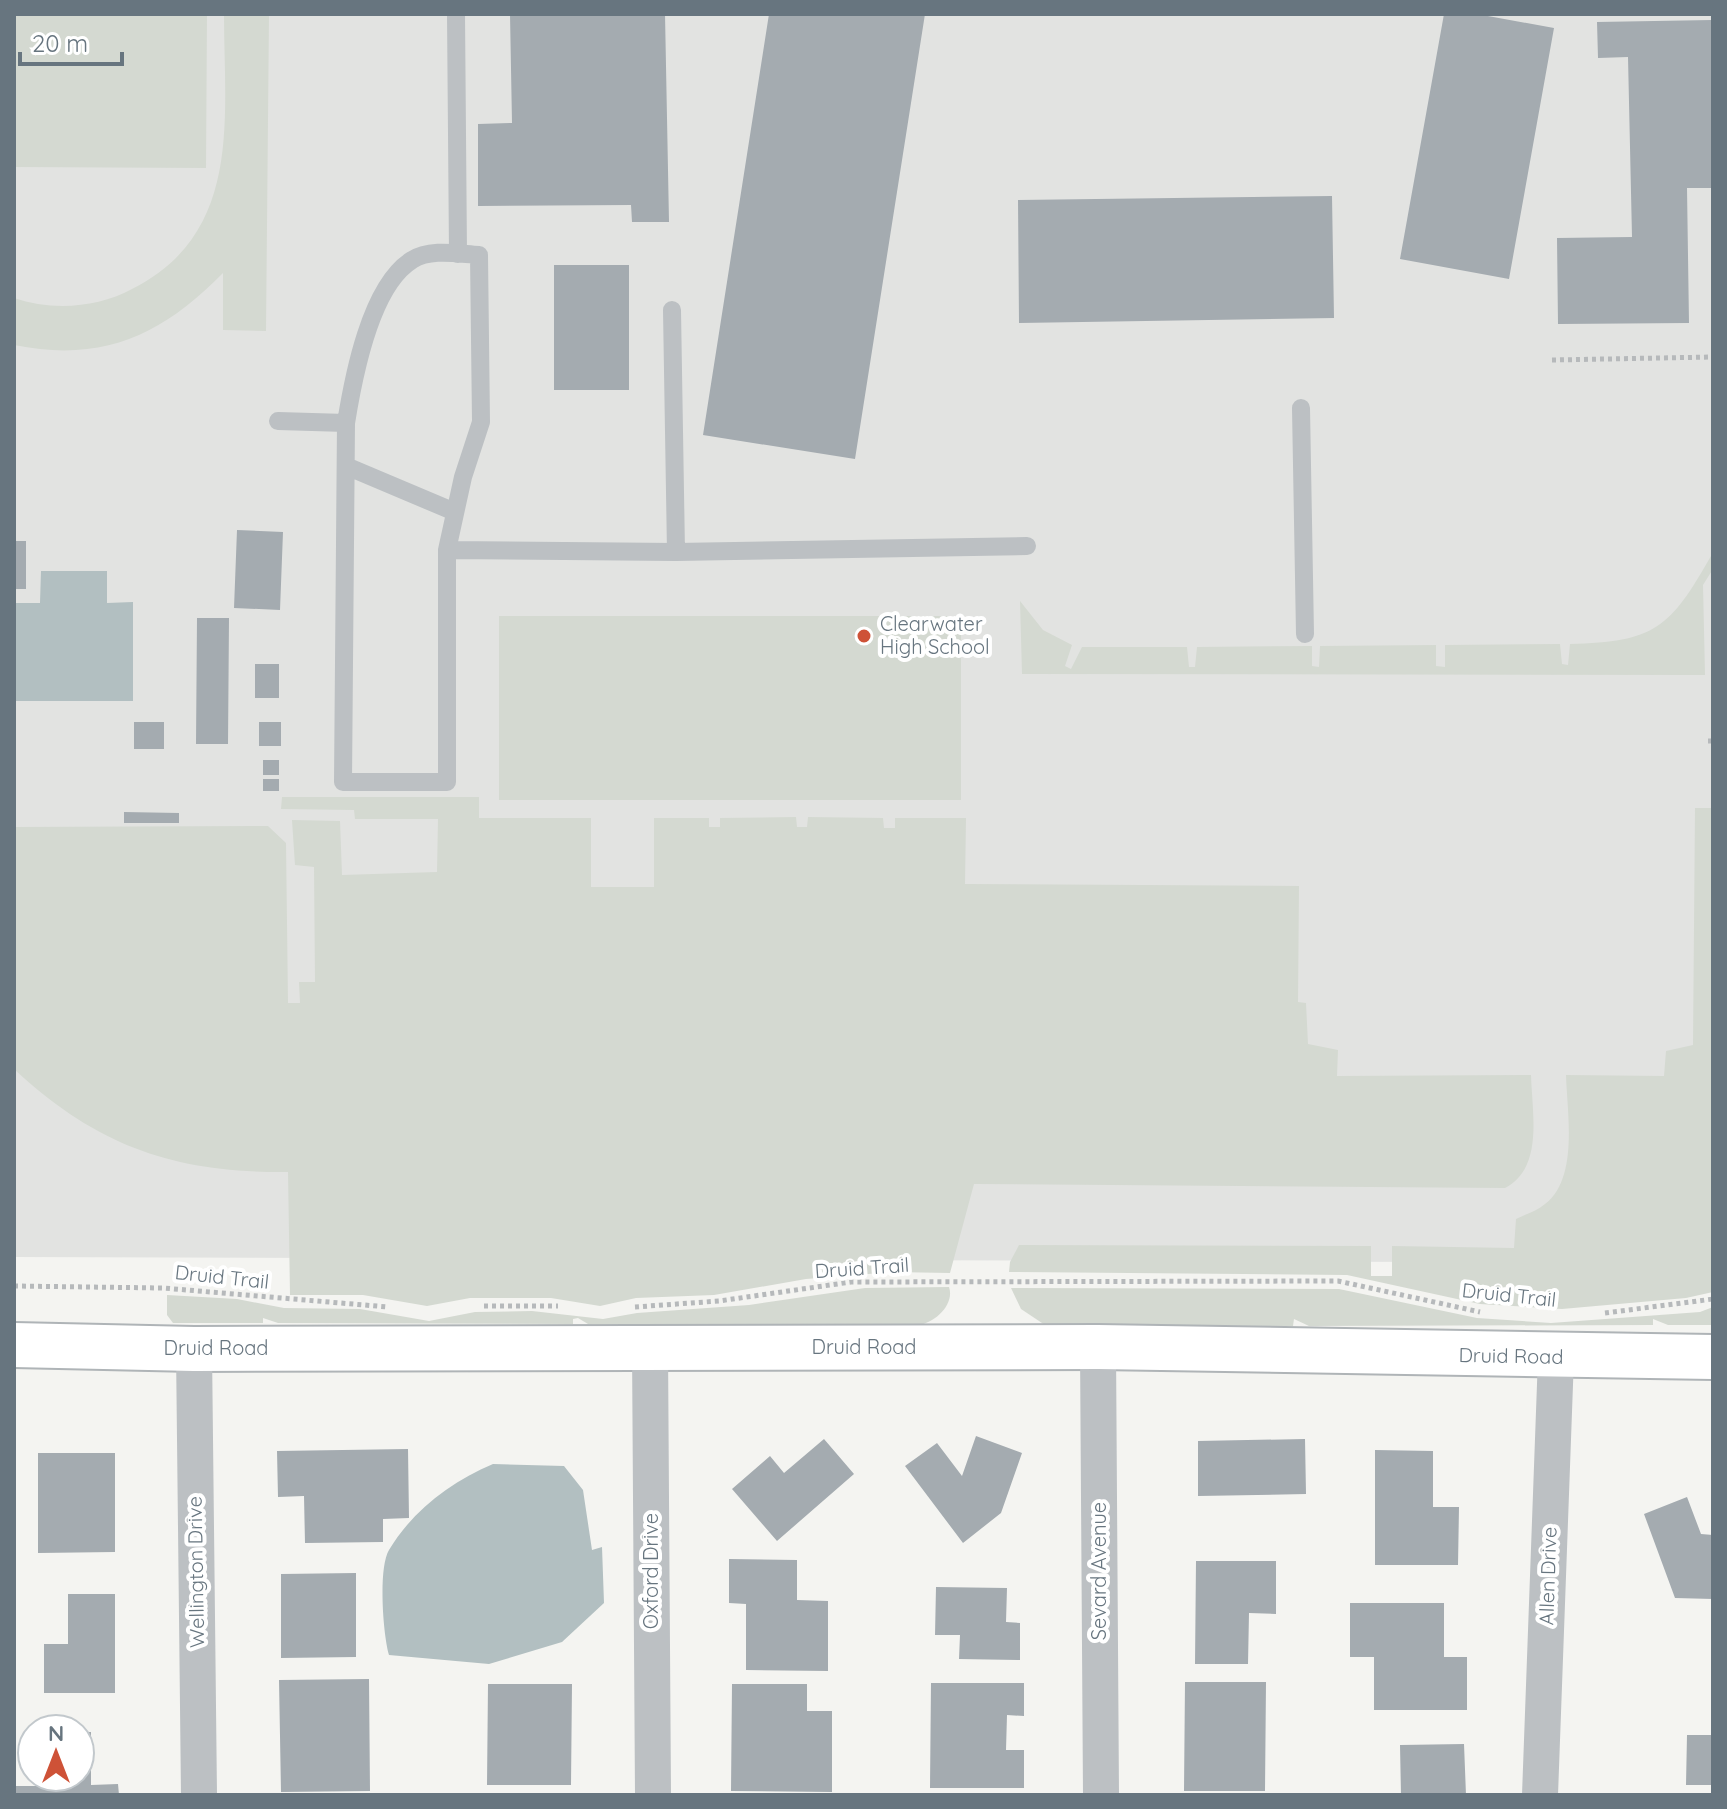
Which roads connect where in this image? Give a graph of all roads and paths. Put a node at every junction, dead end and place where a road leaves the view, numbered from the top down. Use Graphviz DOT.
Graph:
graph roads {
  1 [pos="456,14"];
  2 [pos="458,254"];
  3 [pos="672,310"];
  4 [pos="1713,357"];
  5 [pos="1552,360"];
  6 [pos="1301,408"];
  7 [pos="278,421"];
  8 [pos="346,423"];
  9 [pos="346,466"];
  10 [pos="455,512"];
  11 [pos="1027,546"];
  12 [pos="447,550"];
  13 [pos="676,552"];
  14 [pos="1305,634"];
  15 [pos="14,1286"];
  16 [pos="1713,1299"];
  17 [pos="479,1306"];
  18 [pos="563,1307"];
  19 [pos="628,1308"];
  20 [pos="401,1309"];
  21 [pos="1493,1313"];
  22 [pos="1594,1314"];
  23 [pos="14,1345"];
  24 [pos="650,1347"];
  25 [pos="1098,1347"];
  26 [pos="194,1349"];
  27 [pos="1556,1357"];
  28 [pos="1713,1357"];
  29 [pos="199,1795"];
  30 [pos="653,1795"];
  31 [pos="1101,1795"];
  32 [pos="1540,1795"];
  1 -- 2 [label="lane"];
  2 -- 8 [label="lane"];
  2 -- 10 [label="lane"];
  3 -- 13 [label="lane"];
  4 -- 5 [label="path"];
  6 -- 14 [label="lane"];
  7 -- 8 [label="lane"];
  8 -- 9 [label="lane"];
  9 -- 10 [label="lane"];
  9 -- 12 [label="lane"];
  10 -- 12 [label="lane"];
  11 -- 13 [label="lane"];
  12 -- 13 [label="lane"];
  15 -- 20 [label="path, Druid Trail"];
  16 -- 22 [label="path"];
  17 -- 18 [label="path"];
  19 -- 21 [label="path, Druid Trail"];
  23 -- 26 [label="street, Druid Road"];
  24 -- 25 [label="street, Druid Road"];
  24 -- 26 [label="street, Druid Road"];
  24 -- 30 [label="street, Oxford Drive"];
  25 -- 27 [label="street, Druid Road"];
  25 -- 31 [label="street, Sevard Avenue"];
  26 -- 29 [label="street, Wellington Drive"];
  27 -- 28 [label="street, Druid Road"];
  27 -- 32 [label="street, Allen Drive"];
}
